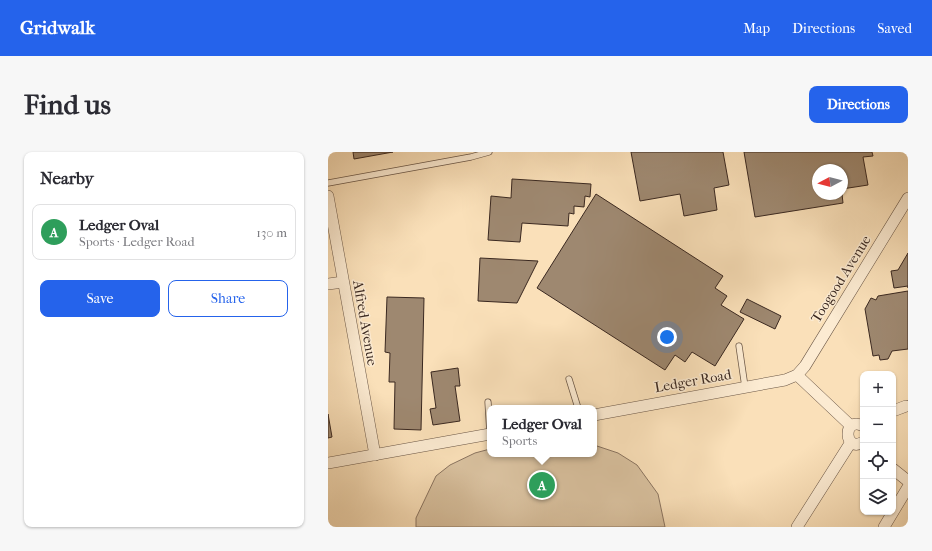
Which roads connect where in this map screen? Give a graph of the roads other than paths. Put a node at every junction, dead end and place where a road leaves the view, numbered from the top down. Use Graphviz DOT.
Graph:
graph roads {
  1 [pos="489,152"];
  2 [pos="328,183"];
  3 [pos="328,196"];
  4 [pos="908,198"];
  5 [pos="342,282"];
  6 [pos="328,284"];
  7 [pos="739,346"];
  8 [pos="797,375"];
  9 [pos="569,379"];
  10 [pos="745,387"];
  11 [pos="488,402"];
  12 [pos="488,405"];
  13 [pos="577,405"];
  14 [pos="906,406"];
  15 [pos="896,410"];
  16 [pos="597,414"];
  17 [pos="860,425"];
  18 [pos="851,426"];
  19 [pos="487,435"];
  20 [pos="851,442"];
  21 [pos="860,443"];
  22 [pos="374,455"];
  23 [pos="328,463"];
  24 [pos="896,471"];
  25 [pos="908,481"];
  26 [pos="908,487"];
  27 [pos="797,527"];
  28 [pos="884,527"];
  1 -- 2 [label="lane"];
  3 -- 5 [label="street, Alfred Avenue"];
  4 -- 8 [label="street, Toogood Avenue"];
  5 -- 6 [label="street"];
  5 -- 22 [label="street, Alfred Avenue"];
  7 -- 10 [label="lane"];
  8 -- 10 [label="street, Ledger Road"];
  8 -- 18 [label="street"];
  9 -- 13 [label="lane"];
  10 -- 16 [label="street, Ledger Road"];
  11 -- 12 [label="lane"];
  14 -- 15 [label="street"];
  17 -- 18 [label="street"];
  18 -- 20 [label="street"];
  19 -- 22 [label="street"];
  20 -- 21 [label="street"];
  20 -- 27 [label="street"];
  22 -- 23 [label="street"];
  24 -- 25 [label="street"];
  26 -- 28 [label="street"];
}
